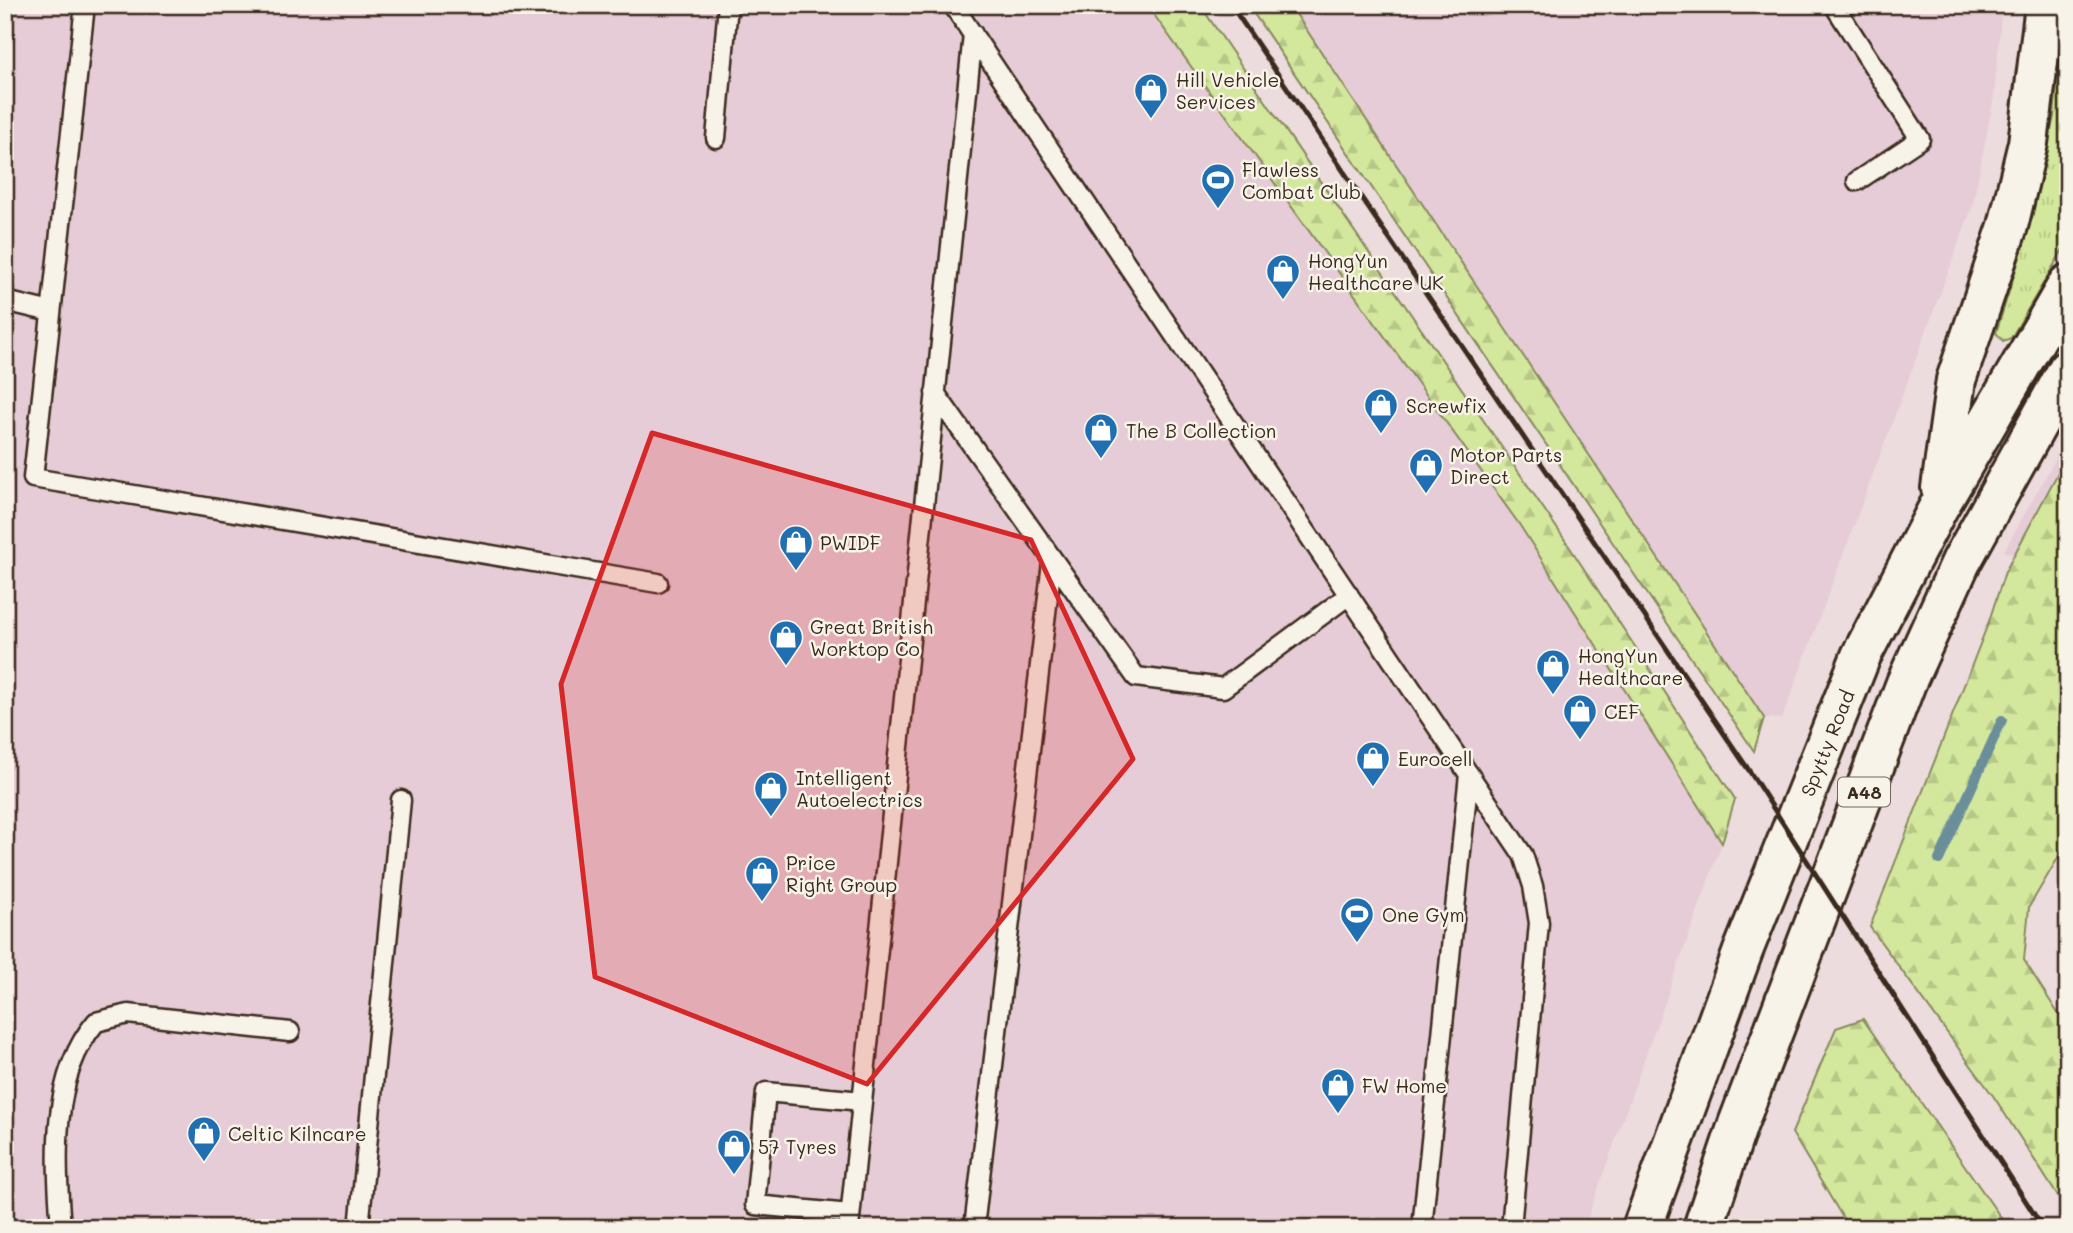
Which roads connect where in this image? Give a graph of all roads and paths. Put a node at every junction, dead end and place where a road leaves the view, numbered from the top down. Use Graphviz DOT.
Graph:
graph roads {
  1 [pos="85,5"];
  2 [pos="728,5"];
  3 [pos="954,5"];
  4 [pos="1834,5"];
  5 [pos="2045,5"];
  6 [pos="973,34"];
  7 [pos="716,138"];
  8 [pos="1857,181"];
  9 [pos="2068,284"];
  10 [pos="5,301"];
  11 [pos="51,312"];
  12 [pos="2068,369"];
  13 [pos="935,393"];
  14 [pos="1938,508"];
  15 [pos="1052,562"];
  16 [pos="658,583"];
  17 [pos="1349,595"];
  18 [pos="1469,774"];
  19 [pos="401,800"];
  20 [pos="290,1032"];
  21 [pos="862,1101"];
  22 [pos="849,1221"];
  23 [pos="61,1228"];
  24 [pos="359,1228"];
  25 [pos="974,1228"];
  26 [pos="1422,1228"];
  27 [pos="1511,1228"];
  28 [pos="1642,1228"];
  29 [pos="1703,1228"];
  1 -- 11 [label="lane"];
  2 -- 7 [label="lane"];
  3 -- 6 [label="lane"];
  4 -- 8 [label="lane"];
  5 -- 14 [label="main road"];
  6 -- 13 [label="lane"];
  6 -- 17 [label="lane"];
  9 -- 14 [label="main road, Spytty Road / A48"];
  10 -- 11 [label="lane"];
  11 -- 16 [label="lane"];
  12 -- 29 [label="main road, A48"];
  13 -- 15 [label="lane"];
  13 -- 21 [label="lane"];
  14 -- 28 [label="main road, Spytty Road / A48"];
  15 -- 17 [label="lane"];
  15 -- 25 [label="lane"];
  17 -- 18 [label="lane"];
  18 -- 26 [label="lane"];
  18 -- 27 [label="lane"];
  19 -- 24 [label="lane"];
  20 -- 23 [label="lane"];
  21 -- 22 [label="lane"];
  21 -- 22 [label="lane"];
}
